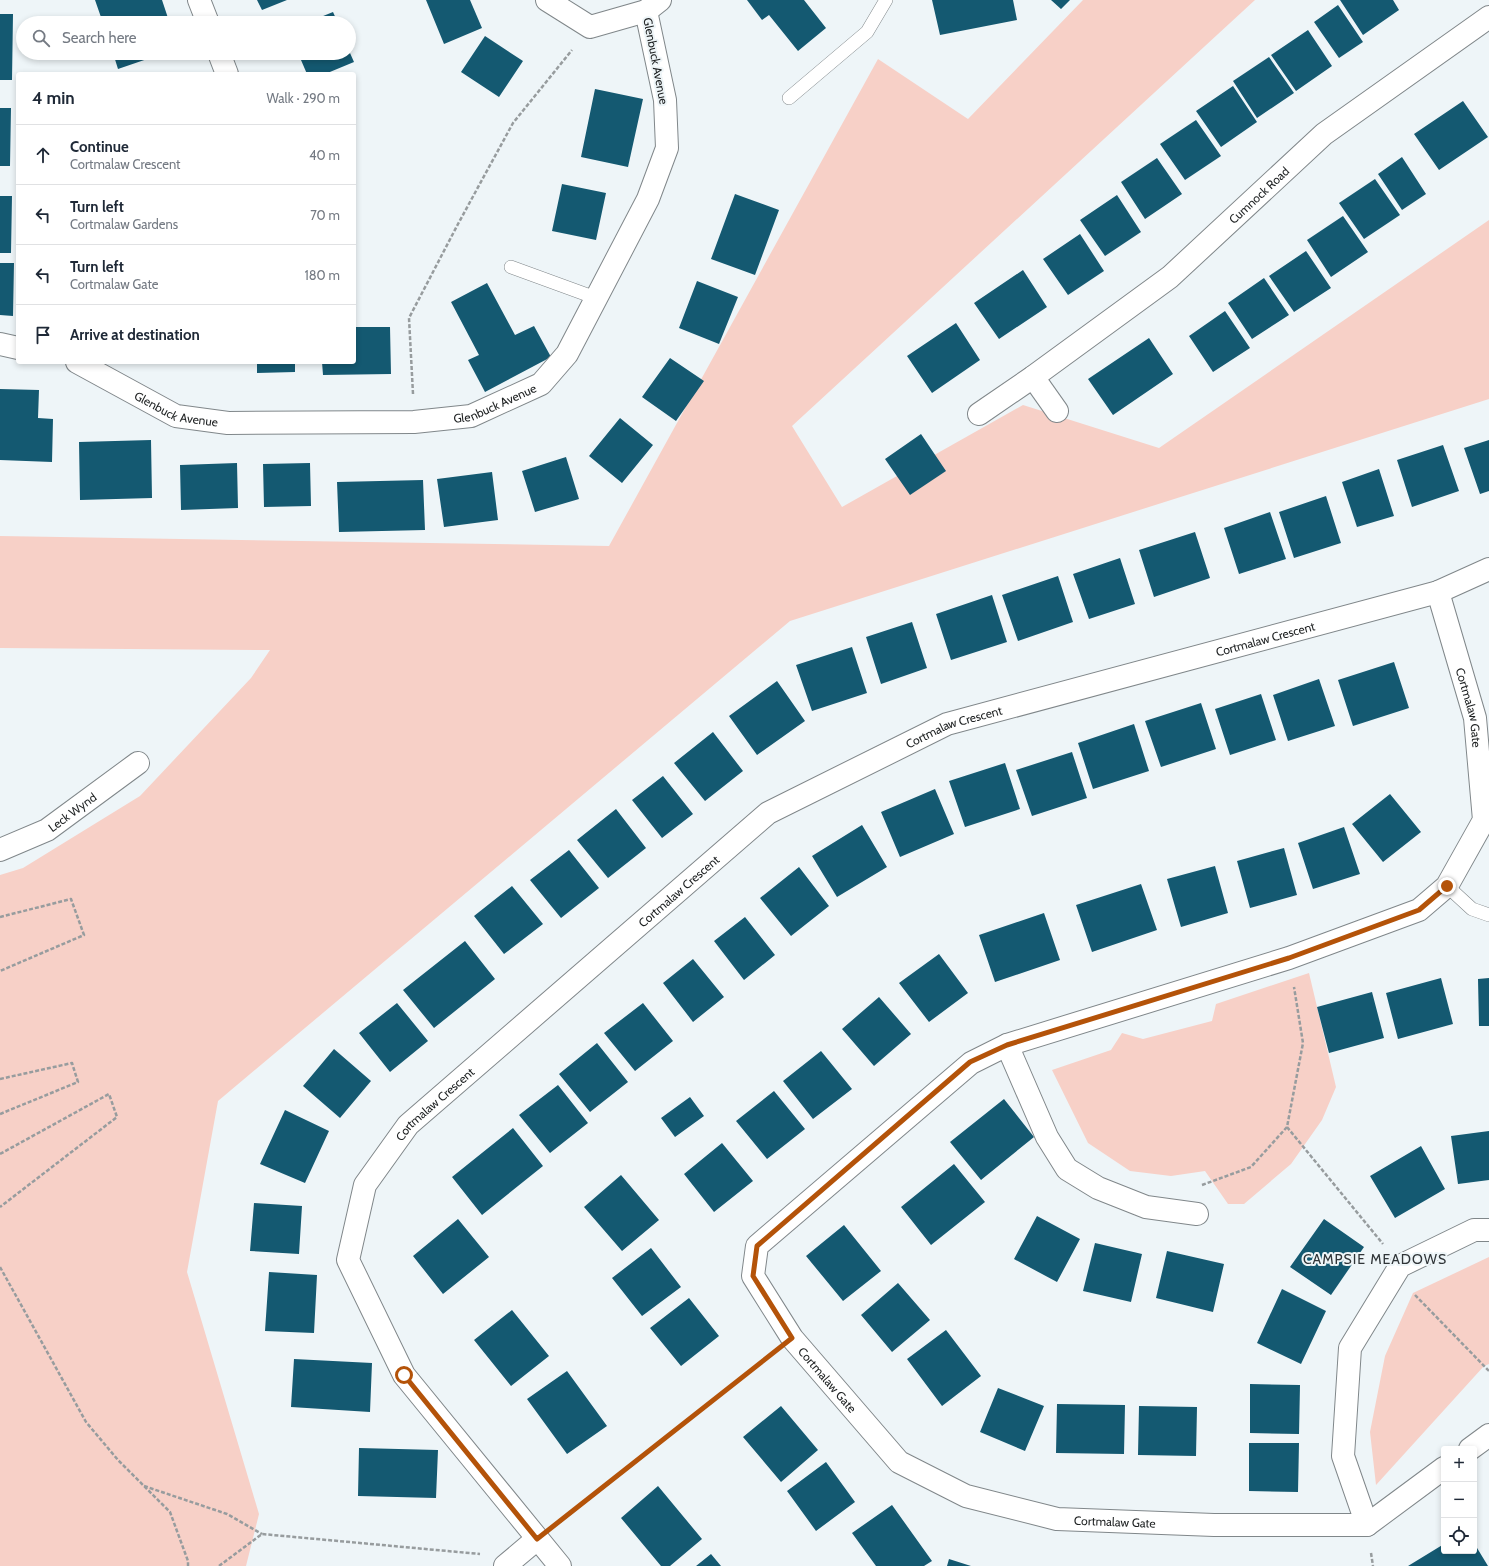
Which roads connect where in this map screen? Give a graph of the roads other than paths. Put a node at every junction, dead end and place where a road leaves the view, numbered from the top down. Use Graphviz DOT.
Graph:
graph roads {
  1 [pos="198,0"];
  2 [pos="547,0"];
  3 [pos="886,0"];
  4 [pos="653,6"];
  5 [pos="205,16"];
  6 [pos="1489,17"];
  7 [pos="222,60"];
  8 [pos="226,72"];
  9 [pos="789,98"];
  10 [pos="511,267"];
  11 [pos="596,298"];
  12 [pos="0,344"];
  13 [pos="16,348"];
  14 [pos="81,364"];
  15 [pos="1033,377"];
  16 [pos="1057,411"];
  17 [pos="979,414"];
  18 [pos="1489,569"];
  19 [pos="1438,592"];
  20 [pos="138,763"];
  21 [pos="0,850"];
  22 [pos="1447,886"];
  23 [pos="1489,915"];
  24 [pos="1007,1045"];
  25 [pos="1197,1214"];
  26 [pos="1489,1230"];
  27 [pos="1489,1435"];
  28 [pos="1474,1446"];
  29 [pos="1441,1470"];
  30 [pos="1367,1525"];
  31 [pos="537,1539"];
  32 [pos="511,1561"];
  33 [pos="560,1566"];
  1 -- 5 [label="street"];
  2 -- 4 [label="street, Glenbuck Avenue"];
  3 -- 9 [label="lane"];
  4 -- 11 [label="street, Glenbuck Avenue"];
  6 -- 15 [label="street, Cumnock Road"];
  7 -- 8 [label="street"];
  10 -- 11 [label="lane"];
  11 -- 14 [label="street, Glenbuck Avenue"];
  12 -- 13 [label="street"];
  15 -- 16 [label="street"];
  15 -- 17 [label="street, Cumnock Road"];
  18 -- 19 [label="street, Cortmalaw Crescent"];
  19 -- 22 [label="street, Cortmalaw Gate"];
  19 -- 31 [label="street, Cortmalaw Crescent"];
  20 -- 21 [label="street, Leck Wynd"];
  22 -- 23 [label="lane"];
  22 -- 24 [label="street, Cortmalaw Gate"];
  24 -- 25 [label="street"];
  24 -- 30 [label="street, Cortmalaw Gate"];
  26 -- 30 [label="street"];
  27 -- 28 [label="street"];
  29 -- 30 [label="street"];
  31 -- 32 [label="street"];
  31 -- 33 [label="street, Cortmalaw Crescent"];
}
